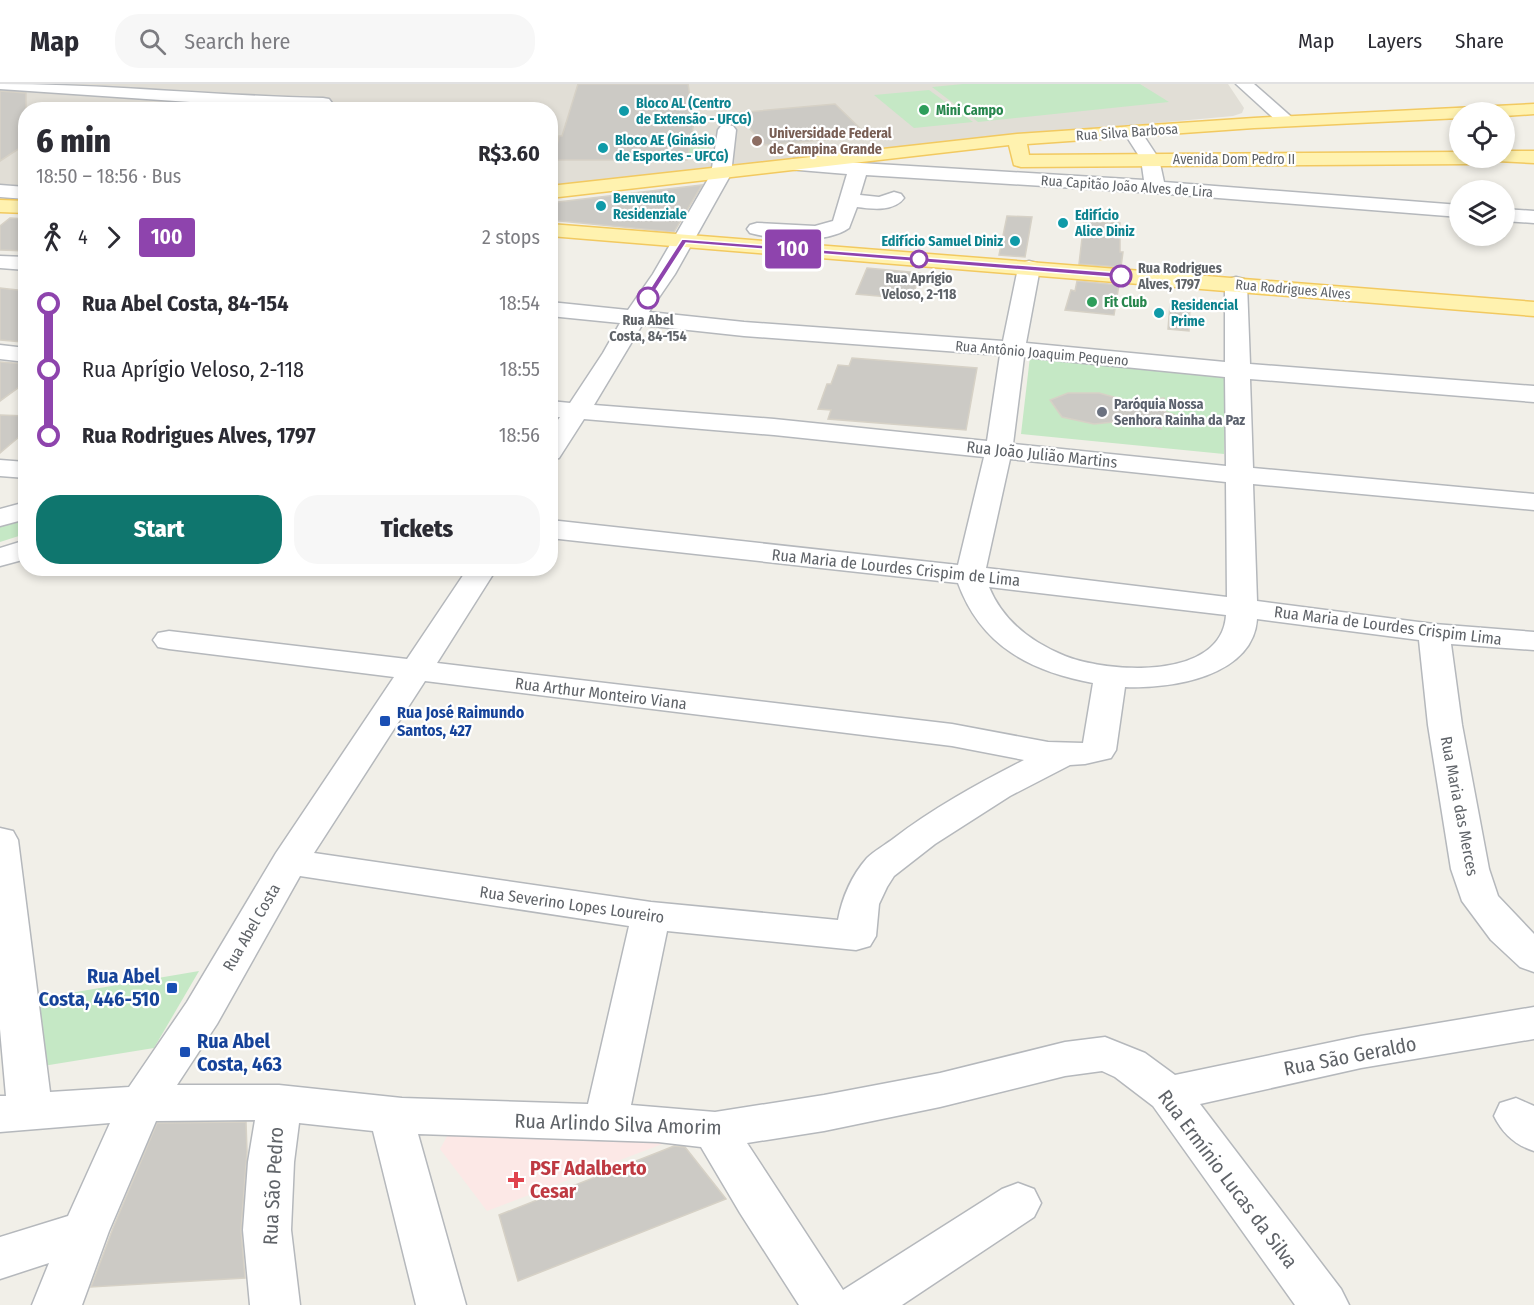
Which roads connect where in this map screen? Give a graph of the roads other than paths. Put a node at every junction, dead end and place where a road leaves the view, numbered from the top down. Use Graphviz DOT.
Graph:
graph roads {
  1 [pos="0,84"];
  2 [pos="210,84"];
  3 [pos="1236,84"];
  4 [pos="1244,84"];
  5 [pos="98,88"];
  6 [pos="197,98"];
  7 [pos="1263,101"];
  8 [pos="324,102"];
  9 [pos="1534,109"];
  10 [pos="1345,118"];
  11 [pos="1287,121"];
  12 [pos="1254,123"];
  13 [pos="727,130"];
  14 [pos="1132,131"];
  15 [pos="1017,139"];
  16 [pos="1515,157"];
  17 [pos="1534,157"];
  18 [pos="1449,158"];
  19 [pos="1150,159"];
  20 [pos="1021,161"];
  21 [pos="794,165"];
  22 [pos="858,169"];
  23 [pos="721,174"];
  24 [pos="1032,179"];
  25 [pos="1155,187"];
  26 [pos="0,190"];
  27 [pos="558,191"];
  28 [pos="18,192"];
  29 [pos="0,197"];
  30 [pos="18,198"];
  31 [pos="894,198"];
  32 [pos="850,200"];
  33 [pos="0,206"];
  34 [pos="18,207"];
  35 [pos="1449,210"];
  36 [pos="1515,216"];
  37 [pos="1534,217"];
  38 [pos="757,229"];
  39 [pos="558,231"];
  40 [pos="684,240"];
  41 [pos="0,262"];
  42 [pos="18,263"];
  43 [pos="1029,268"];
  44 [pos="1236,284"];
  45 [pos="1534,309"];
  46 [pos="558,310"];
  47 [pos="634,318"];
  48 [pos="1013,349"];
  49 [pos="0,352"];
  50 [pos="18,354"];
  51 [pos="1239,371"];
  52 [pos="1534,394"];
  53 [pos="563,410"];
  54 [pos="558,426"];
  55 [pos="999,450"];
  56 [pos="0,468"];
  57 [pos="18,469"];
  58 [pos="1239,475"];
  59 [pos="1534,502"];
  60 [pos="18,512"];
  61 [pos="0,518"];
  62 [pos="558,530"];
  63 [pos="18,551"];
  64 [pos="0,557"];
  65 [pos="970,575"];
  66 [pos="478,576"];
  67 [pos="1242,608"];
  68 [pos="1434,633"];
  69 [pos="169,640"];
  70 [pos="1534,641"];
  71 [pos="417,670"];
  72 [pos="1110,677"];
  73 [pos="1050,751"];
  74 [pos="0,840"];
  75 [pos="289,862"];
  76 [pos="651,916"];
  77 [pos="1534,957"];
  78 [pos="1534,1023"];
  79 [pos="1089,1055"];
  80 [pos="1168,1094"];
  81 [pos="279,1103"];
  82 [pos="141,1104"];
  83 [pos="15,1112"];
  84 [pos="402,1116"];
  85 [pos="605,1124"];
  86 [pos="715,1130"];
  87 [pos="1018,1203"];
  88 [pos="85,1231"];
  89 [pos="0,1258"];
  90 [pos="829,1304"];
  91 [pos="57,1305"];
  92 [pos="274,1305"];
  93 [pos="441,1305"];
  94 [pos="1324,1305"];
  1 -- 5 [label="street"];
  2 -- 6 [label="street"];
  3 -- 12 [label="street"];
  4 -- 7 [label="street"];
  5 -- 6 [label="street"];
  6 -- 8 [label="street"];
  7 -- 10 [label="main road"];
  7 -- 11 [label="street"];
  9 -- 10 [label="main road, Rua Silva Barbosa"];
  10 -- 11 [label="main road, Rua Silva Barbosa"];
  11 -- 12 [label="main road, Rua Silva Barbosa"];
  12 -- 14 [label="main road, Rua Silva Barbosa"];
  13 -- 23 [label="street"];
  14 -- 15 [label="main road, Rua Silva Barbosa"];
  14 -- 19 [label="street"];
  15 -- 20 [label="main road"];
  15 -- 21 [label="main road, Rua Silva Barbosa"];
  16 -- 17 [label="main road"];
  18 -- 19 [label="main road, Avenida Dom Pedro II"];
  19 -- 20 [label="main road, Avenida Dom Pedro II"];
  19 -- 25 [label="street"];
  20 -- 24 [label="street"];
  21 -- 22 [label="street, Rua Capitão João Alves de Lira"];
  21 -- 23 [label="main road, Rua Silva Barbosa"];
  22 -- 24 [label="street, Rua Capitão João Alves de Lira"];
  22 -- 32 [label="street"];
  23 -- 27 [label="main road, Rua Silva Barbosa"];
  23 -- 40 [label="street"];
  24 -- 25 [label="street, Rua Capitão João Alves de Lira"];
  25 -- 35 [label="street, Rua Capitão João Alves de Lira"];
  26 -- 28 [label="street"];
  29 -- 30 [label="main road"];
  31 -- 32 [label="street"];
  32 -- 38 [label="street"];
  33 -- 34 [label="main road"];
  36 -- 37 [label="street"];
  39 -- 40 [label="main road, Rua Rodrigues Alves"];
  40 -- 43 [label="main road, Rua Rodrigues Alves"];
  40 -- 47 [label="street"];
  41 -- 42 [label="street"];
  43 -- 44 [label="main road, Rua Rodrigues Alves"];
  43 -- 48 [label="street"];
  44 -- 45 [label="main road, Rua Rodrigues Alves"];
  44 -- 51 [label="street"];
  46 -- 47 [label="street, Rua Antônio Joaquim Pequeno"];
  47 -- 48 [label="street, Rua Antônio Joaquim Pequeno"];
  47 -- 53 [label="street"];
  48 -- 51 [label="street, Rua Antônio Joaquim Pequeno"];
  48 -- 55 [label="street"];
  49 -- 50 [label="street"];
  51 -- 52 [label="street, Rua Antônio Joaquim Pequeno"];
  51 -- 58 [label="street"];
  53 -- 54 [label="street"];
  53 -- 55 [label="street, Rua João Julião Martins"];
  55 -- 58 [label="street, Rua João Julião Martins"];
  55 -- 65 [label="street"];
  56 -- 57 [label="street"];
  58 -- 59 [label="street, Rua João Julião Martins"];
  58 -- 67 [label="street"];
  60 -- 61 [label="street"];
  62 -- 65 [label="street, Rua Maria de Lourdes Crispim de Lima"];
  63 -- 64 [label="street"];
  65 -- 67 [label="street, Rua Maria de Lourdes Crispim de Lima"];
  65 -- 72 [label="street"];
  66 -- 71 [label="street, Rua Abel Costa"];
  67 -- 68 [label="street, Rua Maria de Lourdes Crispim Lima"];
  67 -- 72 [label="street"];
  68 -- 70 [label="street, Rua Maria de Lourdes Crispim Lima"];
  68 -- 77 [label="street, Rua Maria das Merces"];
  69 -- 71 [label="street, Rua Arthur Monteiro Viana"];
  71 -- 73 [label="street, Rua Arthur Monteiro Viana"];
  71 -- 75 [label="street, Rua Abel Costa"];
  72 -- 73 [label="street"];
  73 -- 76 [label="street, Rua Severino Lopes Loureiro"];
  74 -- 83 [label="street"];
  75 -- 76 [label="street, Rua Severino Lopes Loureiro"];
  75 -- 82 [label="street, Rua Abel Costa"];
  76 -- 85 [label="street"];
  78 -- 80 [label="street, Rua São Geraldo"];
  79 -- 80 [label="street, Rua Ermínio Lucas da Silva"];
  79 -- 86 [label="street, Rua Arlindo Silva Amorim"];
  80 -- 94 [label="street, Rua Ermínio Lucas da Silva"];
  81 -- 82 [label="street, Rua Arlindo Silva Amorim"];
  81 -- 84 [label="street, Rua Arlindo Silva Amorim"];
  81 -- 92 [label="street, Rua São Pedro"];
  82 -- 83 [label="street, Rua Arlindo Silva Amorim"];
  82 -- 88 [label="street, Rua Abel Costa"];
  84 -- 85 [label="street, Rua Arlindo Silva Amorim"];
  84 -- 93 [label="street"];
  85 -- 86 [label="street, Rua Arlindo Silva Amorim"];
  86 -- 90 [label="street"];
  87 -- 90 [label="street"];
  88 -- 89 [label="street"];
  88 -- 91 [label="street, Rua Abel Costa"];
}
